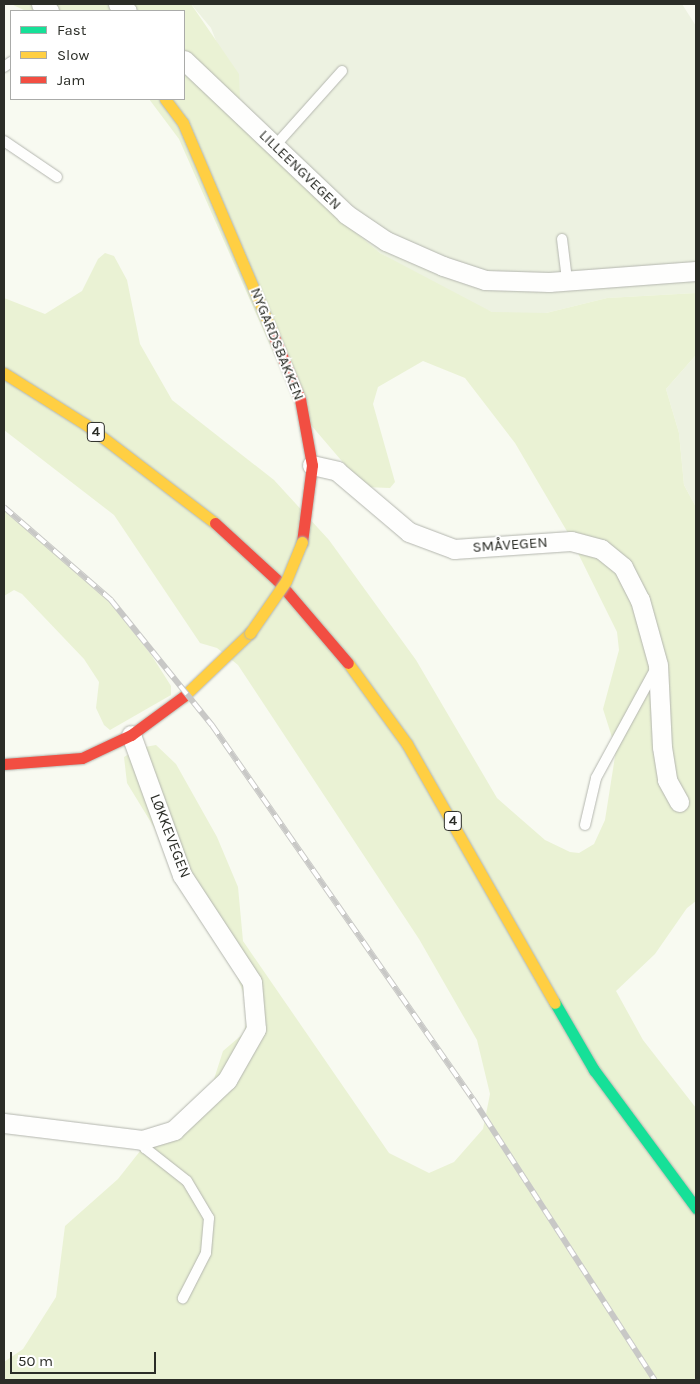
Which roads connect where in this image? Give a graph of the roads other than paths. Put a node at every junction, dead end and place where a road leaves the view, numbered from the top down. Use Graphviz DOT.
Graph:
graph roads {
  1 [pos="185,61"];
  2 [pos="342,71"];
  3 [pos="166,100"];
  4 [pos="4,141"];
  5 [pos="274,147"];
  6 [pos="57,177"];
  7 [pos="562,239"];
  8 [pos="696,271"];
  9 [pos="567,280"];
  10 [pos="4,373"];
  11 [pos="312,465"];
  12 [pos="658,665"];
  13 [pos="131,735"];
  14 [pos="4,764"];
  15 [pos="679,802"];
  16 [pos="585,825"];
  17 [pos="4,1124"];
  18 [pos="142,1140"];
  19 [pos="696,1208"];
  20 [pos="183,1298"];
  1 -- 5 [label="street, LILLEENGVEGEN"];
  2 -- 5 [label="lane"];
  3 -- 11 [label="main road, NYGARDSBAKKEN"];
  4 -- 6 [label="lane"];
  5 -- 9 [label="street, LILLEENGVEGEN"];
  7 -- 9 [label="lane"];
  8 -- 9 [label="street, LILLEENGVEGEN"];
  10 -- 19 [label="main road, 4"];
  11 -- 12 [label="street, SMÅVEGEN"];
  11 -- 13 [label="main road, NYGARDSBAKKEN, bridge"];
  12 -- 15 [label="street, SMÅVEGEN"];
  12 -- 16 [label="lane"];
  13 -- 14 [label="main road, NYGARDSBAKKEN"];
  13 -- 18 [label="street, LØKKEVEGEN"];
  17 -- 18 [label="street"];
  18 -- 20 [label="lane"];
}
